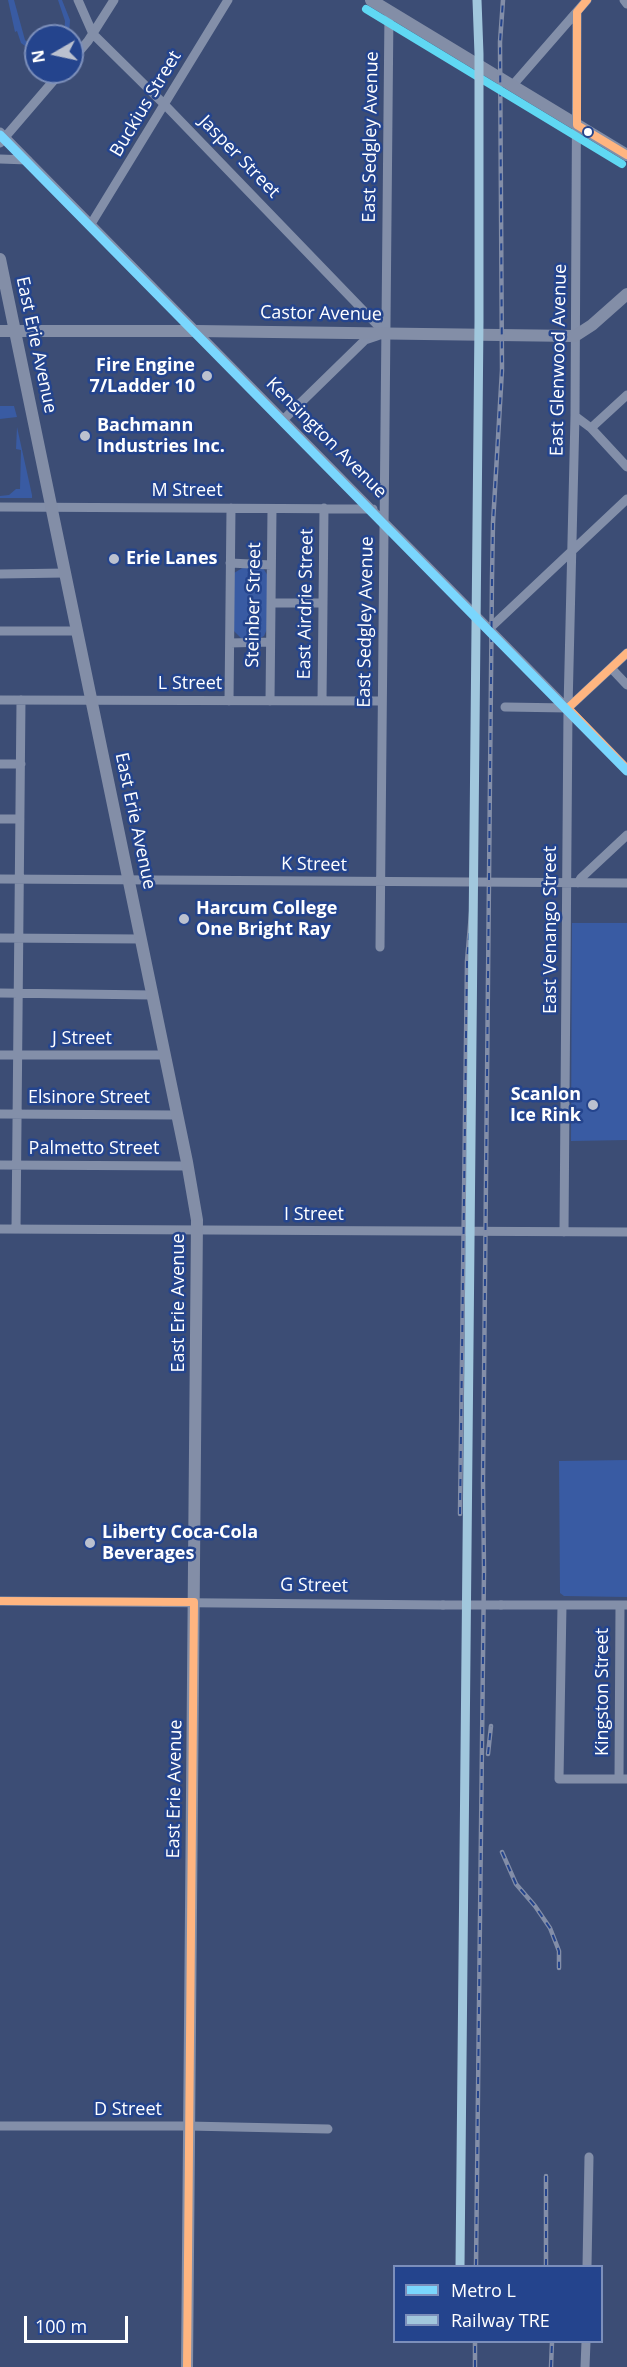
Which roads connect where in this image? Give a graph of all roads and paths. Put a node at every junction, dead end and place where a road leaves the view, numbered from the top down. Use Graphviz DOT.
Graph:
graph roads {
  1 [pos="78,0"];
  2 [pos="114,0"];
  3 [pos="228,0"];
  4 [pos="371,0"];
  5 [pos="587,0"];
  6 [pos="624,0"];
  7 [pos="627,4"];
  8 [pos="389,10"];
  9 [pos="577,12"];
  10 [pos="93,34"];
  11 [pos="84,45"];
  12 [pos="51,84"];
  13 [pos="512,86"];
  14 [pos="165,105"];
  15 [pos="577,125"];
  16 [pos="2,138"];
  17 [pos="627,155"];
  18 [pos="0,159"];
  19 [pos="28,160"];
  20 [pos="92,224"];
  21 [pos="0,258"];
  22 [pos="627,294"];
  23 [pos="197,331"];
  24 [pos="0,332"];
  25 [pos="15,332"];
  26 [pos="385,333"];
  27 [pos="575,336"];
  28 [pos="627,395"];
  29 [pos="575,416"];
  30 [pos="284,420"];
  31 [pos="591,428"];
  32 [pos="627,468"];
  33 [pos="627,499"];
  34 [pos="0,507"];
  35 [pos="51,507"];
  36 [pos="231,508"];
  37 [pos="324,508"];
  38 [pos="272,509"];
  39 [pos="373,509"];
  40 [pos="384,521"];
  41 [pos="572,551"];
  42 [pos="231,563"];
  43 [pos="271,564"];
  44 [pos="65,573"];
  45 [pos="0,574"];
  46 [pos="270,603"];
  47 [pos="322,603"];
  48 [pos="490,628"];
  49 [pos="0,631"];
  50 [pos="77,631"];
  51 [pos="270,642"];
  52 [pos="230,643"];
  53 [pos="627,653"];
  54 [pos="611,668"];
  55 [pos="627,685"];
  56 [pos="0,700"];
  57 [pos="21,700"];
  58 [pos="91,700"];
  59 [pos="229,701"];
  60 [pos="270,701"];
  61 [pos="321,701"];
  62 [pos="381,701"];
  63 [pos="505,707"];
  64 [pos="568,708"];
  65 [pos="0,764"];
  66 [pos="21,764"];
  67 [pos="627,769"];
  68 [pos="0,819"];
  69 [pos="20,819"];
  70 [pos="627,835"];
  71 [pos="0,879"];
  72 [pos="20,879"];
  73 [pos="129,879"];
  74 [pos="381,882"];
  75 [pos="573,883"];
  76 [pos="627,883"];
  77 [pos="0,938"];
  78 [pos="19,938"];
  79 [pos="141,939"];
  80 [pos="380,947"];
  81 [pos="0,993"];
  82 [pos="18,993"];
  83 [pos="153,995"];
  84 [pos="0,1055"];
  85 [pos="18,1055"];
  86 [pos="165,1055"];
  87 [pos="0,1114"];
  88 [pos="17,1114"];
  89 [pos="177,1115"];
  90 [pos="0,1165"];
  91 [pos="17,1165"];
  92 [pos="188,1166"];
  93 [pos="0,1228"];
  94 [pos="16,1229"];
  95 [pos="198,1231"];
  96 [pos="564,1232"];
  97 [pos="627,1232"];
  98 [pos="0,1600"];
  99 [pos="194,1602"];
  100 [pos="561,1605"];
  101 [pos="623,1605"];
  102 [pos="623,1779"];
  103 [pos="0,2126"];
  104 [pos="190,2126"];
  105 [pos="328,2129"];
  106 [pos="590,2157"];
  107 [pos="587,2265"];
  108 [pos="586,2343"];
  109 [pos="187,2367"];
  110 [pos="585,2367"];
  1 -- 10 [label="street, Jasper Street"];
  2 -- 10 [label="street"];
  3 -- 14 [label="street, Buckius Street"];
  4 -- 8 [label="main road"];
  5 -- 9 [label="street"];
  6 -- 7 [label="street"];
  8 -- 13 [label="main road"];
  8 -- 26 [label="street, East Sedgley Avenue"];
  9 -- 13 [label="street"];
  9 -- 15 [label="street, East Glenwood Avenue"];
  10 -- 11 [label="street"];
  10 -- 14 [label="street, Jasper Street"];
  12 -- 16 [label="street"];
  13 -- 15 [label="main road"];
  14 -- 20 [label="street, Buckius Street"];
  14 -- 26 [label="street, Jasper Street"];
  15 -- 17 [label="main road"];
  15 -- 27 [label="street, East Glenwood Avenue"];
  16 -- 19 [label="street, Kensington Avenue"];
  18 -- 19 [label="street"];
  19 -- 20 [label="street, Kensington Avenue"];
  20 -- 23 [label="street, Kensington Avenue"];
  21 -- 25 [label="main road, East Erie Avenue"];
  22 -- 27 [label="main road"];
  23 -- 25 [label="main road, Castor Avenue"];
  23 -- 26 [label="main road, Castor Avenue"];
  23 -- 30 [label="street, Kensington Avenue"];
  24 -- 25 [label="main road, Castor Avenue"];
  25 -- 35 [label="main road, East Erie Avenue"];
  26 -- 27 [label="main road, Castor Avenue"];
  26 -- 30 [label="street"];
  26 -- 40 [label="street, East Sedgley Avenue"];
  27 -- 29 [label="street, East Glenwood Avenue"];
  28 -- 31 [label="street"];
  29 -- 31 [label="street"];
  29 -- 41 [label="street, East Glenwood Avenue"];
  30 -- 39 [label="street, Kensington Avenue"];
  31 -- 32 [label="street"];
  33 -- 41 [label="street"];
  34 -- 35 [label="street, M Street"];
  35 -- 36 [label="street, M Street"];
  35 -- 44 [label="main road, East Erie Avenue"];
  36 -- 38 [label="street, M Street"];
  36 -- 42 [label="street"];
  37 -- 38 [label="street, M Street"];
  37 -- 39 [label="street, M Street"];
  37 -- 47 [label="street, East Airdrie Street"];
  38 -- 43 [label="street, Steinber Street"];
  39 -- 40 [label="street, Kensington Avenue"];
  40 -- 48 [label="street, Kensington Avenue"];
  40 -- 62 [label="street, East Sedgley Avenue"];
  41 -- 48 [label="street"];
  41 -- 64 [label="street, East Glenwood Avenue"];
  42 -- 43 [label="street"];
  42 -- 52 [label="street"];
  43 -- 46 [label="street, Steinber Street"];
  44 -- 45 [label="street"];
  44 -- 50 [label="main road, East Erie Avenue"];
  46 -- 47 [label="street"];
  46 -- 51 [label="street, Steinber Street"];
  47 -- 61 [label="street, East Airdrie Street"];
  48 -- 64 [label="street, Kensington Avenue"];
  49 -- 50 [label="street"];
  50 -- 58 [label="main road, East Erie Avenue"];
  51 -- 52 [label="street"];
  51 -- 60 [label="street, Steinber Street"];
  52 -- 59 [label="street"];
  53 -- 54 [label="street"];
  54 -- 55 [label="street"];
  54 -- 64 [label="street"];
  56 -- 57 [label="street, L Street"];
  57 -- 58 [label="street, L Street"];
  57 -- 66 [label="street"];
  58 -- 59 [label="street, L Street"];
  58 -- 73 [label="main road, East Erie Avenue"];
  59 -- 60 [label="street, L Street"];
  60 -- 61 [label="street, L Street"];
  61 -- 62 [label="street, L Street"];
  62 -- 74 [label="street, East Sedgley Avenue"];
  63 -- 64 [label="street"];
  64 -- 67 [label="street, Kensington Avenue"];
  64 -- 75 [label="street, East Venango Street"];
  65 -- 66 [label="street"];
  66 -- 69 [label="street"];
  68 -- 69 [label="street"];
  69 -- 72 [label="street"];
  70 -- 75 [label="street"];
  71 -- 72 [label="street, K Street"];
  72 -- 73 [label="street, K Street"];
  72 -- 78 [label="street"];
  73 -- 74 [label="street, K Street"];
  73 -- 79 [label="main road, East Erie Avenue"];
  74 -- 75 [label="street, K Street"];
  74 -- 80 [label="street, East Sedgley Avenue"];
  75 -- 76 [label="street, K Street"];
  75 -- 96 [label="street, East Venango Street"];
  77 -- 78 [label="street"];
  78 -- 79 [label="street"];
  78 -- 82 [label="street"];
  79 -- 83 [label="main road, East Erie Avenue"];
  81 -- 82 [label="street"];
  82 -- 83 [label="street"];
  82 -- 85 [label="street"];
  83 -- 86 [label="main road, East Erie Avenue"];
  84 -- 85 [label="street, J Street"];
  85 -- 86 [label="street, J Street"];
  85 -- 88 [label="street"];
  86 -- 89 [label="main road, East Erie Avenue"];
  87 -- 88 [label="street, Elsinore Street"];
  88 -- 89 [label="street, Elsinore Street"];
  88 -- 91 [label="street"];
  89 -- 92 [label="main road, East Erie Avenue"];
  90 -- 91 [label="street, Palmetto Street"];
  91 -- 92 [label="street, Palmetto Street"];
  91 -- 94 [label="street"];
  92 -- 95 [label="main road, East Erie Avenue"];
  93 -- 94 [label="street, I Street"];
  94 -- 95 [label="street, I Street"];
  95 -- 96 [label="street, I Street"];
  95 -- 99 [label="main road, East Erie Avenue"];
  96 -- 97 [label="street, I Street"];
  98 -- 99 [label="street, G Street"];
  99 -- 100 [label="street, G Street, bridge"];
  99 -- 104 [label="main road, East Erie Avenue"];
  100 -- 101 [label="street, G Street"];
  100 -- 102 [label="street"];
  101 -- 102 [label="street, Kingston Street"];
  103 -- 104 [label="street, D Street"];
  104 -- 105 [label="street, D Street"];
  104 -- 109 [label="main road, East Erie Avenue"];
  106 -- 107 [label="street"];
  108 -- 110 [label="street"];
}
